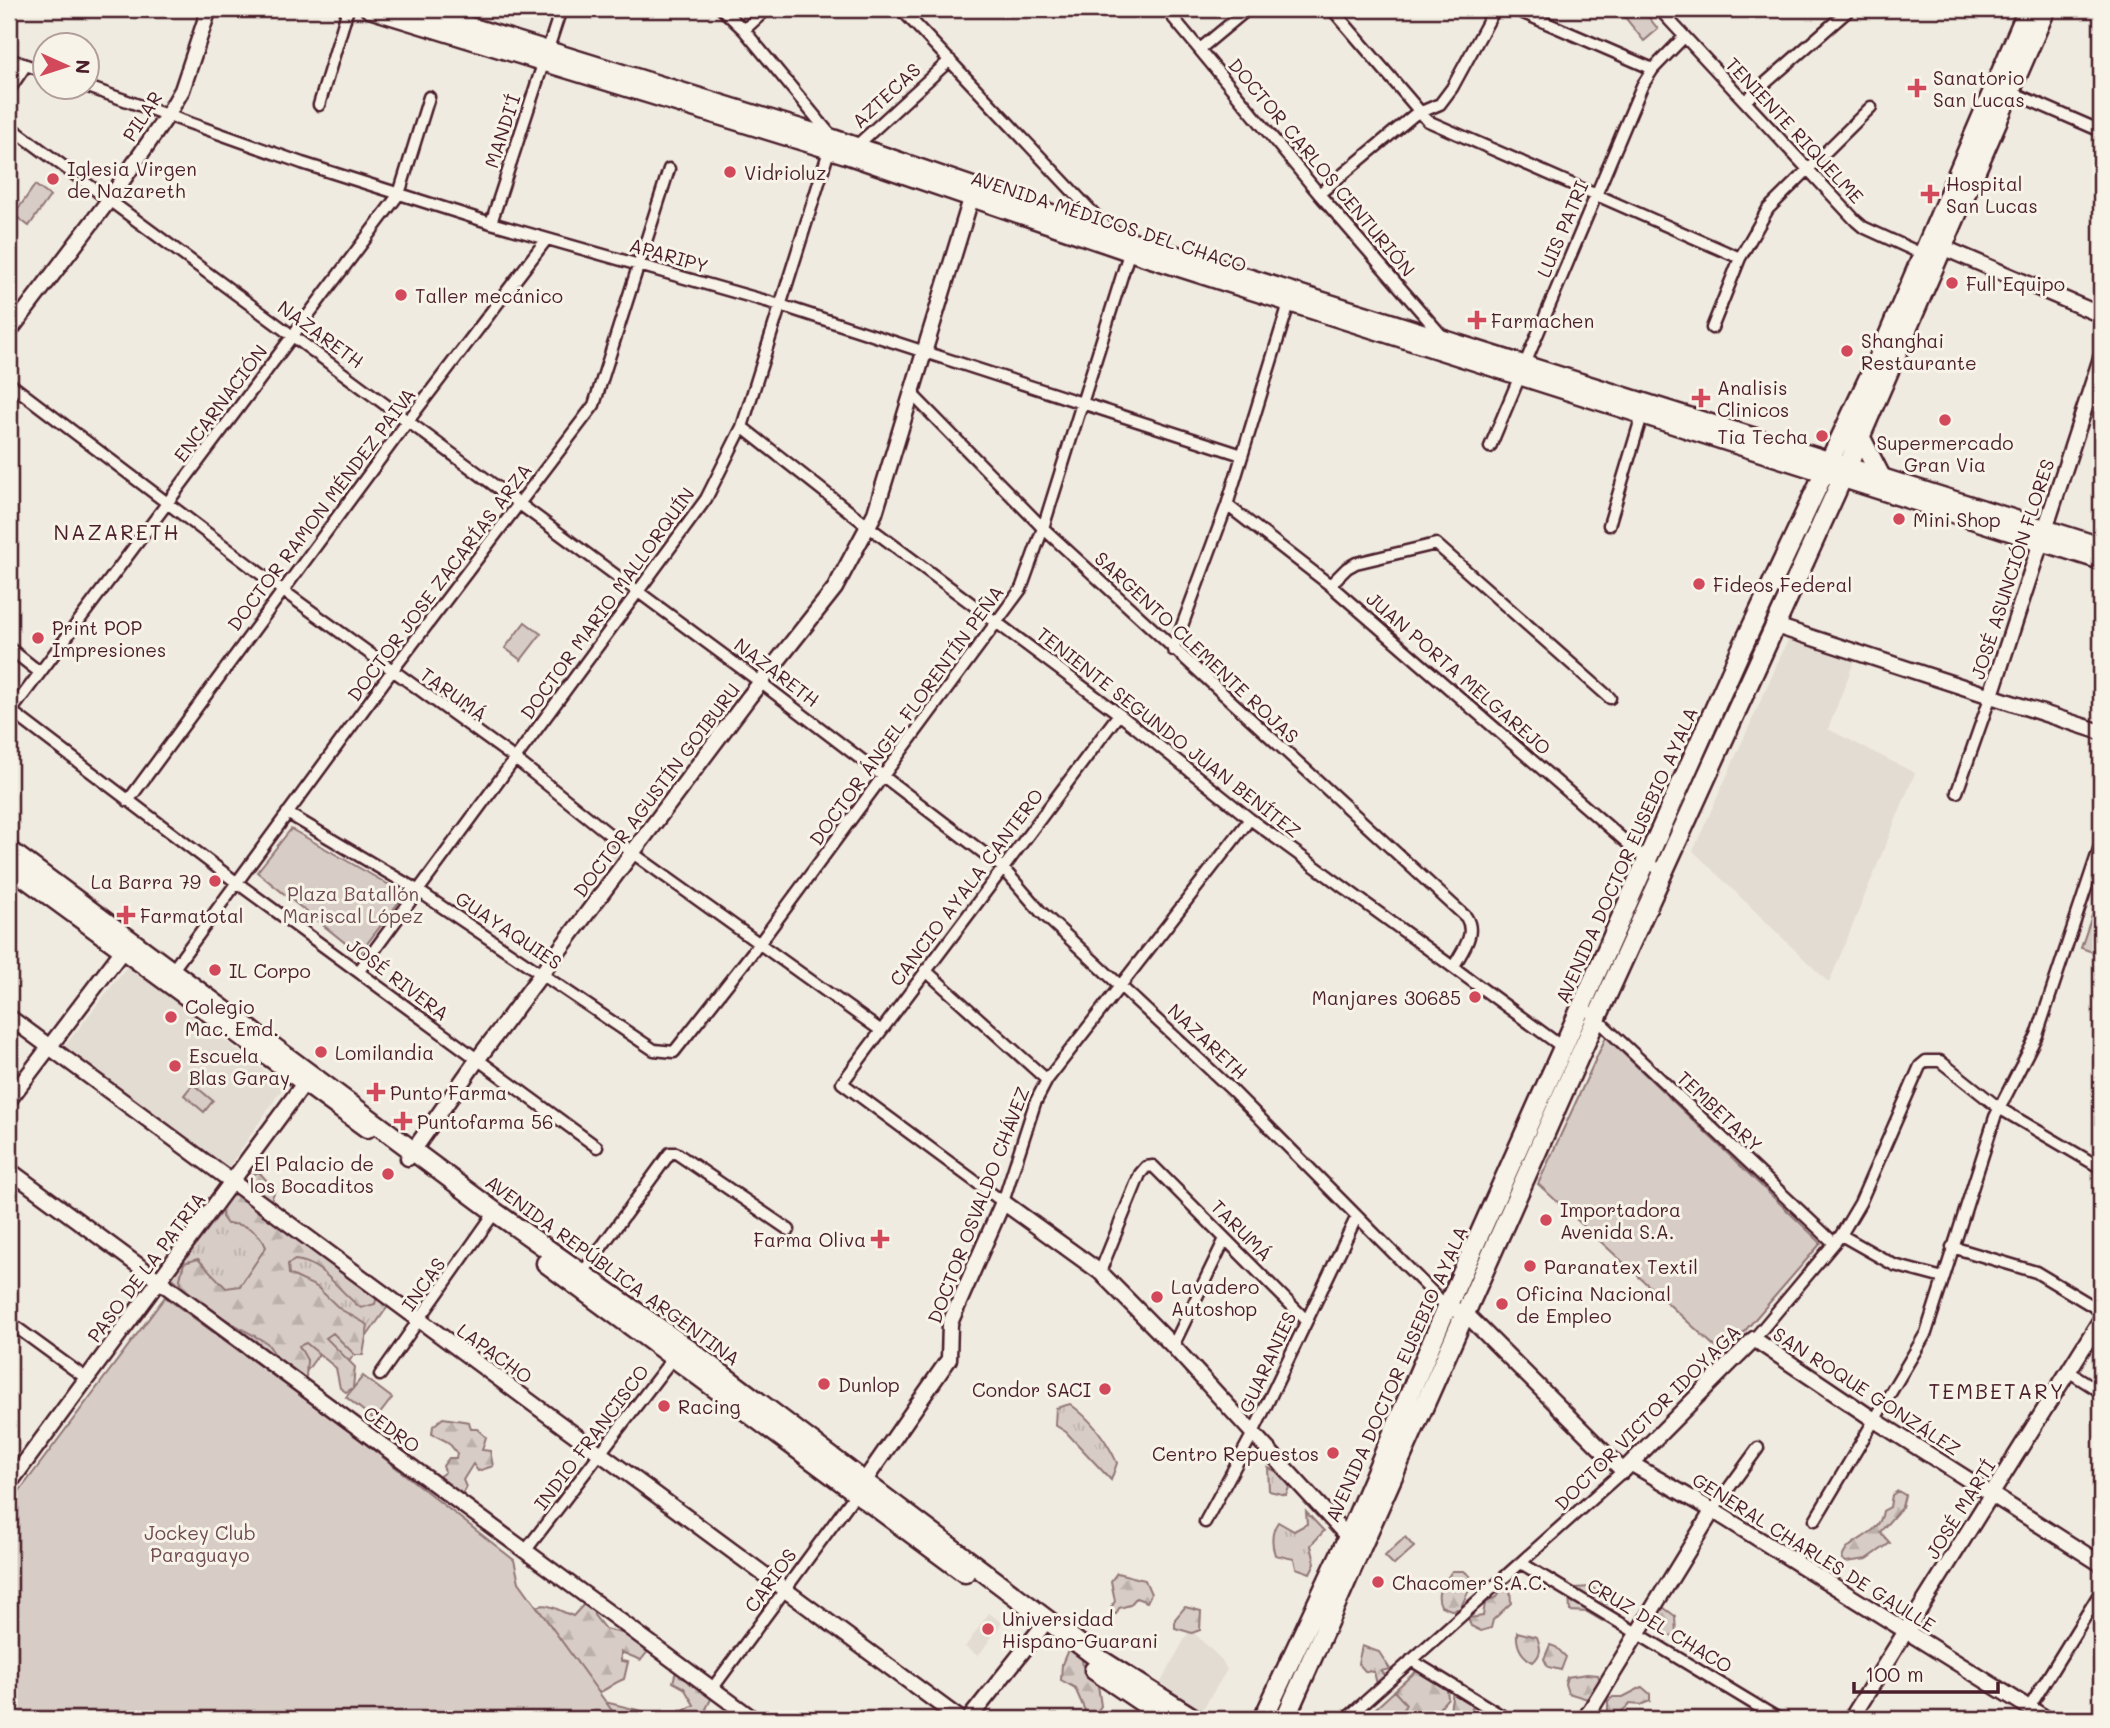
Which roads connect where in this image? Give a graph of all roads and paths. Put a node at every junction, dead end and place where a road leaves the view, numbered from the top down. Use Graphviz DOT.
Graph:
graph roads {
  1 [pos="209,9"];
  2 [pos="348,9"];
  3 [pos="369,9"];
  4 [pos="415,9"];
  5 [pos="561,9"];
  6 [pos="722,9"];
  7 [pos="767,9"];
  8 [pos="901,9"];
  9 [pos="1166,9"];
  10 [pos="1248,9"];
  11 [pos="1332,9"];
  12 [pos="1495,9"];
  13 [pos="1514,9"];
  14 [pos="1659,9"];
  15 [pos="1850,9"];
  16 [pos="2028,9"];
  17 [pos="2046,9"];
  18 [pos="744,30"];
  19 [pos="1684,37"];
  20 [pos="1200,49"];
  21 [pos="544,56"];
  22 [pos="9,59"];
  23 [pos="950,60"];
  24 [pos="26,65"];
  25 [pos="32,67"];
  26 [pos="1653,69"];
  27 [pos="2001,88"];
  28 [pos="9,90"];
  29 [pos="102,92"];
  30 [pos="429,97"];
  31 [pos="1745,101"];
  32 [pos="319,105"];
  33 [pos="1871,107"];
  34 [pos="1420,114"];
  35 [pos="167,116"];
  36 [pos="9,125"];
  37 [pos="2101,131"];
  38 [pos="831,144"];
  39 [pos="851,151"];
  40 [pos="1809,168"];
  41 [pos="669,169"];
  42 [pos="973,193"];
  43 [pos="399,194"];
  44 [pos="1319,194"];
  45 [pos="1596,195"];
  46 [pos="109,200"];
  47 [pos="491,223"];
  48 [pos="1111,239"];
  49 [pos="546,240"];
  50 [pos="1131,246"];
  51 [pos="1942,247"];
  52 [pos="1922,254"];
  53 [pos="1740,258"];
  54 [pos="639,264"];
  55 [pos="1291,295"];
  56 [pos="780,305"];
  57 [pos="2101,315"];
  58 [pos="1712,328"];
  59 [pos="9,332"];
  60 [pos="292,337"];
  61 [pos="1442,344"];
  62 [pos="923,353"];
  63 [pos="2101,358"];
  64 [pos="1521,369"];
  65 [pos="9,383"];
  66 [pos="911,393"];
  67 [pos="1082,403"];
  68 [pos="1644,409"];
  69 [pos="408,421"];
  70 [pos="742,427"];
  71 [pos="1860,436"];
  72 [pos="1490,447"];
  73 [pos="1242,455"];
  74 [pos="1837,470"];
  75 [pos="1881,477"];
  76 [pos="166,503"];
  77 [pos="1227,505"];
  78 [pos="520,506"];
  79 [pos="1609,525"];
  80 [pos="869,527"];
  81 [pos="1043,528"];
  82 [pos="2042,535"];
  83 [pos="2101,546"];
  84 [pos="2101,561"];
  85 [pos="1331,585"];
  86 [pos="282,590"];
  87 [pos="638,593"];
  88 [pos="997,623"];
  89 [pos="1776,626"];
  90 [pos="9,648"];
  91 [pos="1173,650"];
  92 [pos="38,671"];
  93 [pos="392,671"];
  94 [pos="760,682"];
  95 [pos="1610,698"];
  96 [pos="1990,698"];
  97 [pos="10,713"];
  98 [pos="1119,714"];
  99 [pos="2101,732"];
  100 [pos="514,758"];
  101 [pos="1690,765"];
  102 [pos="1707,775"];
  103 [pos="883,777"];
  104 [pos="1957,792"];
  105 [pos="128,801"];
  106 [pos="287,813"];
  107 [pos="1250,819"];
  108 [pos="2101,843"];
  109 [pos="9,850"];
  110 [pos="634,854"];
  111 [pos="1648,860"];
  112 [pos="9,866"];
  113 [pos="1002,867"];
  114 [pos="1663,874"];
  115 [pos="236,882"];
  116 [pos="417,890"];
  117 [pos="126,944"];
  118 [pos="759,944"];
  119 [pos="1454,966"];
  120 [pos="925,970"];
  121 [pos="359,971"];
  122 [pos="542,973"];
  123 [pos="168,975"];
  124 [pos="1121,987"];
  125 [pos="1582,1005"];
  126 [pos="9,1017"];
  127 [pos="1596,1019"];
  128 [pos="880,1030"];
  129 [pos="50,1047"];
  130 [pos="1563,1048"];
  131 [pos="674,1052"];
  132 [pos="477,1059"];
  133 [pos="1578,1059"];
  134 [pos="308,1078"];
  135 [pos="1047,1080"];
  136 [pos="9,1100"];
  137 [pos="1999,1108"];
  138 [pos="597,1147"];
  139 [pos="412,1154"];
  140 [pos="2101,1168"];
  141 [pos="9,1170"];
  142 [pos="233,1183"];
  143 [pos="1003,1202"];
  144 [pos="492,1216"];
  145 [pos="1357,1216"];
  146 [pos="789,1230"];
  147 [pos="1225,1239"];
  148 [pos="1837,1239"];
  149 [pos="1952,1247"];
  150 [pos="1100,1272"];
  151 [pos="1943,1278"];
  152 [pos="578,1280"];
  153 [pos="158,1282"];
  154 [pos="1447,1307"];
  155 [pos="2101,1311"];
  156 [pos="1465,1313"];
  157 [pos="1305,1319"];
  158 [pos="2101,1319"];
  159 [pos="419,1320"];
  160 [pos="9,1322"];
  161 [pos="1754,1339"];
  162 [pos="1173,1346"];
  163 [pos="678,1351"];
  164 [pos="2068,1371"];
  165 [pos="380,1375"];
  166 [pos="87,1379"];
  167 [pos="2101,1392"];
  168 [pos="1873,1419"];
  169 [pos="1252,1436"];
  170 [pos="1758,1448"];
  171 [pos="600,1453"];
  172 [pos="1628,1468"];
  173 [pos="10,1480"];
  174 [pos="861,1486"];
  175 [pos="1992,1495"];
  176 [pos="1713,1510"];
  177 [pos="1815,1520"];
  178 [pos="1205,1522"];
  179 [pos="1348,1537"];
  180 [pos="526,1550"];
  181 [pos="1521,1563"];
  182 [pos="2101,1564"];
  183 [pos="991,1585"];
  184 [pos="785,1589"];
  185 [pos="2101,1591"];
  186 [pos="1042,1627"];
  187 [pos="1905,1631"];
  188 [pos="1639,1632"];
  189 [pos="1088,1654"];
  190 [pos="1411,1660"];
  191 [pos="712,1689"];
  192 [pos="2029,1708"];
  193 [pos="754,1719"];
  194 [pos="960,1719"];
  195 [pos="969,1719"];
  196 [pos="1167,1719"];
  197 [pos="1183,1719"];
  198 [pos="1195,1719"];
  199 [pos="1207,1719"];
  200 [pos="1263,1719"];
  201 [pos="1286,1719"];
  202 [pos="1346,1719"];
  203 [pos="1507,1719"];
  204 [pos="1585,1719"];
  205 [pos="1779,1719"];
  206 [pos="1850,1719"];
  207 [pos="2047,1719"];
  1 -- 35 [label="street, PILAR"];
  2 -- 32 [label="street"];
  3 -- 21 [label="main road, AVENIDA MÉDICOS DEL CHACO"];
  4 -- 21 [label="main road, AVENIDA MÉDICOS DEL CHACO"];
  5 -- 21 [label="street, MANDI'Í"];
  6 -- 18 [label="street"];
  7 -- 18 [label="street"];
  8 -- 23 [label="street"];
  9 -- 20 [label="street, DOCTOR CARLOS CENTURIÓN"];
  10 -- 20 [label="street"];
  11 -- 34 [label="street"];
  12 -- 34 [label="street"];
  13 -- 26 [label="street"];
  14 -- 19 [label="street, TENIENTE RIQUELME"];
  15 -- 31 [label="street"];
  16 -- 27 [label="highway, AVENIDA DOCTOR EUSEBIO AYALA"];
  17 -- 27 [label="highway, AVENIDA DOCTOR EUSEBIO AYALA"];
  18 -- 38 [label="street"];
  19 -- 26 [label="street, LUIS PATRI"];
  19 -- 31 [label="street, TENIENTE RIQUELME"];
  20 -- 44 [label="street, DOCTOR CARLOS CENTURIÓN"];
  21 -- 38 [label="main road, AVENIDA MÉDICOS DEL CHACO"];
  21 -- 47 [label="street, MANDI'Í"];
  22 -- 24 [label="street"];
  23 -- 39 [label="street, AZTECAS"];
  23 -- 48 [label="street"];
  24 -- 25 [label="street"];
  24 -- 28 [label="street"];
  26 -- 45 [label="street, LUIS PATRI"];
  27 -- 37 [label="street"];
  27 -- 51 [label="highway, AVENIDA DOCTOR EUSEBIO AYALA"];
  27 -- 52 [label="highway, AVENIDA DOCTOR EUSEBIO AYALA"];
  29 -- 35 [label="street, APARIPY"];
  30 -- 43 [label="street, ENCARNACIÓN"];
  31 -- 40 [label="street, TENIENTE RIQUELME"];
  33 -- 40 [label="street"];
  34 -- 44 [label="street"];
  34 -- 45 [label="street"];
  35 -- 43 [label="street, APARIPY"];
  35 -- 46 [label="street, PILAR"];
  36 -- 46 [label="street, NAZARETH"];
  38 -- 39 [label="main road, AVENIDA MÉDICOS DEL CHACO"];
  38 -- 56 [label="street, DOCTOR MARIO MALLORQUÍN"];
  39 -- 42 [label="main road, AVENIDA MÉDICOS DEL CHACO"];
  40 -- 52 [label="street, TENIENTE RIQUELME"];
  40 -- 53 [label="street"];
  41 -- 54 [label="street, DOCTOR JOSE ZACARÍAS ARZA"];
  42 -- 48 [label="main road, AVENIDA MÉDICOS DEL CHACO"];
  42 -- 62 [label="street, DOCTOR AGUSTÍN GOIBURU"];
  43 -- 47 [label="street, APARIPY"];
  43 -- 60 [label="street, ENCARNACIÓN"];
  44 -- 61 [label="street, DOCTOR CARLOS CENTURIÓN"];
  45 -- 53 [label="street"];
  45 -- 64 [label="street, LUIS PATRI"];
  46 -- 59 [label="street, PILAR"];
  46 -- 60 [label="street, NAZARETH"];
  47 -- 49 [label="street, APARIPY"];
  48 -- 50 [label="main road, AVENIDA MÉDICOS DEL CHACO"];
  49 -- 54 [label="street, APARIPY"];
  49 -- 69 [label="street, DOCTOR RAMON MÉNDEZ PAIVA"];
  50 -- 55 [label="main road, AVENIDA MÉDICOS DEL CHACO"];
  50 -- 67 [label="street, DOCTOR ÁNGEL FLORENTÍN PEÑA"];
  51 -- 57 [label="street"];
  51 -- 71 [label="highway, AVENIDA DOCTOR EUSEBIO AYALA"];
  52 -- 74 [label="highway, AVENIDA DOCTOR EUSEBIO AYALA"];
  53 -- 58 [label="street"];
  54 -- 56 [label="street, APARIPY"];
  54 -- 78 [label="street, DOCTOR JOSE ZACARÍAS ARZA"];
  55 -- 61 [label="main road, AVENIDA MÉDICOS DEL CHACO"];
  55 -- 73 [label="street"];
  56 -- 62 [label="street, APARIPY"];
  56 -- 70 [label="street, DOCTOR MARIO MALLORQUÍN"];
  60 -- 69 [label="street, NAZARETH"];
  60 -- 76 [label="street, ENCARNACIÓN"];
  61 -- 64 [label="main road, AVENIDA MÉDICOS DEL CHACO"];
  62 -- 66 [label="street, DOCTOR AGUSTÍN GOIBURU"];
  62 -- 67 [label="street, APARIPY"];
  63 -- 82 [label="street, JOSÉ ASUNCIÓN FLORES"];
  64 -- 68 [label="main road, AVENIDA MÉDICOS DEL CHACO"];
  64 -- 72 [label="street, LUIS PATRI"];
  65 -- 76 [label="street, TARUMÁ"];
  66 -- 80 [label="street, DOCTOR AGUSTÍN GOIBURU"];
  66 -- 81 [label="street, SARGENTO CLEMENTE ROJAS"];
  67 -- 73 [label="street, APARIPY"];
  67 -- 81 [label="street, DOCTOR ÁNGEL FLORENTÍN PEÑA"];
  68 -- 74 [label="main road, AVENIDA MÉDICOS DEL CHACO"];
  68 -- 79 [label="street"];
  69 -- 78 [label="street, NAZARETH"];
  69 -- 86 [label="street, DOCTOR RAMON MÉNDEZ PAIVA"];
  70 -- 80 [label="street, TENIENTE SEGUNDO JUAN BENÍTEZ"];
  70 -- 87 [label="street, DOCTOR MARIO MALLORQUÍN"];
  71 -- 74 [label="highway, AVENIDA DOCTOR EUSEBIO AYALA"];
  71 -- 75 [label="highway"];
  73 -- 77 [label="street"];
  74 -- 75 [label="main road"];
  74 -- 82 [label="main road"];
  74 -- 89 [label="highway, AVENIDA DOCTOR EUSEBIO AYALA"];
  74 -- 101 [label="highway, AVENIDA DOCTOR EUSEBIO AYALA"];
  75 -- 82 [label="main road"];
  76 -- 86 [label="street, TARUMÁ"];
  76 -- 92 [label="street, ENCARNACIÓN"];
  77 -- 85 [label="street, JUAN PORTA MELGAREJO"];
  77 -- 91 [label="street"];
  78 -- 87 [label="street, NAZARETH"];
  78 -- 93 [label="street, DOCTOR JOSE ZACARÍAS ARZA"];
  80 -- 88 [label="street, TENIENTE SEGUNDO JUAN BENÍTEZ"];
  80 -- 94 [label="street, DOCTOR AGUSTÍN GOIBURU"];
  81 -- 88 [label="street, DOCTOR ÁNGEL FLORENTÍN PEÑA"];
  81 -- 91 [label="street, SARGENTO CLEMENTE ROJAS"];
  82 -- 83 [label="main road"];
  82 -- 84 [label="main road"];
  82 -- 96 [label="street, JOSÉ ASUNCIÓN FLORES"];
  85 -- 95 [label="street"];
  85 -- 111 [label="street, JUAN PORTA MELGAREJO"];
  86 -- 93 [label="street, TARUMÁ"];
  86 -- 105 [label="street, DOCTOR RAMON MÉNDEZ PAIVA"];
  87 -- 94 [label="street, NAZARETH"];
  87 -- 100 [label="street, DOCTOR MARIO MALLORQUÍN"];
  88 -- 98 [label="street, TENIENTE SEGUNDO JUAN BENÍTEZ"];
  88 -- 103 [label="street, DOCTOR ÁNGEL FLORENTÍN PEÑA"];
  89 -- 96 [label="street"];
  89 -- 102 [label="highway, AVENIDA DOCTOR EUSEBIO AYALA"];
  90 -- 92 [label="street"];
  91 -- 119 [label="street, SARGENTO CLEMENTE ROJAS"];
  92 -- 97 [label="street, ENCARNACIÓN"];
  93 -- 100 [label="street, TARUMÁ"];
  93 -- 106 [label="street, DOCTOR JOSE ZACARÍAS ARZA"];
  94 -- 103 [label="street, NAZARETH"];
  94 -- 110 [label="street, DOCTOR AGUSTÍN GOIBURU"];
  96 -- 99 [label="street"];
  96 -- 104 [label="street, JOSÉ ASUNCIÓN FLORES"];
  97 -- 105 [label="street, JOSÉ RIVERA"];
  98 -- 107 [label="street, TENIENTE SEGUNDO JUAN BENÍTEZ"];
  98 -- 113 [label="street, CANCIO AYALA CANTERO"];
  100 -- 110 [label="street, TARUMÁ"];
  100 -- 116 [label="street, DOCTOR MARIO MALLORQUÍN"];
  101 -- 102 [label="highway"];
  101 -- 111 [label="highway, AVENIDA DOCTOR EUSEBIO AYALA"];
  102 -- 114 [label="highway, AVENIDA DOCTOR EUSEBIO AYALA"];
  103 -- 113 [label="street, NAZARETH"];
  103 -- 118 [label="street, DOCTOR ÁNGEL FLORENTÍN PEÑA"];
  105 -- 115 [label="street, JOSÉ RIVERA"];
  106 -- 115 [label="street, DOCTOR JOSE ZACARÍAS ARZA"];
  106 -- 116 [label="street, GUAYAQUIES"];
  107 -- 119 [label="street, TENIENTE SEGUNDO JUAN BENÍTEZ"];
  107 -- 124 [label="street, DOCTOR OSVALDO CHÁVEZ"];
  108 -- 137 [label="street"];
  109 -- 117 [label="highway, AVENIDA REPÚBLICA ARGENTINA"];
  110 -- 118 [label="street, TARUMÁ"];
  110 -- 122 [label="street, DOCTOR AGUSTÍN GOIBURU"];
  111 -- 114 [label="street, JUAN PORTA MELGAREJO"];
  111 -- 125 [label="highway, AVENIDA DOCTOR EUSEBIO AYALA"];
  112 -- 117 [label="highway, AVENIDA REPÚBLICA ARGENTINA"];
  113 -- 120 [label="street, CANCIO AYALA CANTERO"];
  113 -- 124 [label="street, NAZARETH"];
  114 -- 127 [label="highway, AVENIDA DOCTOR EUSEBIO AYALA"];
  115 -- 121 [label="street, JOSÉ RIVERA"];
  115 -- 123 [label="street, DOCTOR JOSE ZACARÍAS ARZA"];
  116 -- 121 [label="street, DOCTOR MARIO MALLORQUÍN"];
  116 -- 122 [label="street, GUAYAQUIES"];
  117 -- 123 [label="highway, AVENIDA REPÚBLICA ARGENTINA"];
  117 -- 129 [label="street"];
  118 -- 128 [label="street, TARUMÁ"];
  118 -- 131 [label="street, DOCTOR ÁNGEL FLORENTÍN PEÑA"];
  119 -- 130 [label="street, TENIENTE SEGUNDO JUAN BENÍTEZ"];
  120 -- 128 [label="street, CANCIO AYALA CANTERO"];
  120 -- 135 [label="street"];
  121 -- 132 [label="street, JOSÉ RIVERA"];
  122 -- 131 [label="street, GUAYAQUIES"];
  122 -- 132 [label="street, DOCTOR AGUSTÍN GOIBURU"];
  123 -- 134 [label="highway, AVENIDA REPÚBLICA ARGENTINA"];
  124 -- 135 [label="street, DOCTOR OSVALDO CHÁVEZ"];
  124 -- 145 [label="street, NAZARETH"];
  125 -- 127 [label="street, TEMBETARY"];
  125 -- 130 [label="highway, AVENIDA DOCTOR EUSEBIO AYALA"];
  126 -- 129 [label="street, LAPACHO"];
  127 -- 133 [label="highway, AVENIDA DOCTOR EUSEBIO AYALA"];
  127 -- 148 [label="street, TEMBETARY"];
  128 -- 143 [label="street, CANCIO AYALA CANTERO"];
  129 -- 136 [label="street"];
  129 -- 142 [label="street, LAPACHO"];
  130 -- 133 [label="street, TENIENTE SEGUNDO JUAN BENÍTEZ"];
  130 -- 154 [label="highway, AVENIDA DOCTOR EUSEBIO AYALA"];
  132 -- 138 [label="street, JOSÉ RIVERA"];
  132 -- 139 [label="street, DOCTOR AGUSTÍN GOIBURU"];
  133 -- 156 [label="highway, AVENIDA DOCTOR EUSEBIO AYALA"];
  134 -- 139 [label="highway, AVENIDA REPÚBLICA ARGENTINA"];
  134 -- 142 [label="street, PASO DE LA PATRIA"];
  135 -- 143 [label="street, DOCTOR OSVALDO CHÁVEZ"];
  137 -- 140 [label="street"];
  137 -- 148 [label="street, DOCTOR VICTOR IDOYAGA"];
  137 -- 149 [label="street"];
  139 -- 144 [label="highway, AVENIDA REPÚBLICA ARGENTINA"];
  141 -- 153 [label="street, CEDRO"];
  142 -- 153 [label="street, PASO DE LA PATRIA"];
  142 -- 159 [label="street, LAPACHO"];
  143 -- 150 [label="street"];
  143 -- 174 [label="street, DOCTOR OSVALDO CHÁVEZ"];
  144 -- 152 [label="highway, AVENIDA REPÚBLICA ARGENTINA"];
  144 -- 159 [label="street, INCAS"];
  145 -- 154 [label="street, NAZARETH"];
  145 -- 157 [label="street, GUARANIES"];
  146 -- 152 [label="street"];
  147 -- 150 [label="street, TARUMÁ"];
  147 -- 157 [label="street, TARUMÁ"];
  147 -- 162 [label="street"];
  148 -- 151 [label="street, TEMBETARY"];
  148 -- 161 [label="street, DOCTOR VICTOR IDOYAGA"];
  149 -- 151 [label="street"];
  149 -- 155 [label="street"];
  150 -- 162 [label="street"];
  151 -- 168 [label="street"];
  152 -- 163 [label="highway, AVENIDA REPÚBLICA ARGENTINA"];
  153 -- 166 [label="street, PASO DE LA PATRIA"];
  153 -- 180 [label="street, CEDRO"];
  154 -- 156 [label="street, NAZARETH"];
  154 -- 179 [label="highway, AVENIDA DOCTOR EUSEBIO AYALA"];
  156 -- 172 [label="street, GENERAL CHARLES DE GAULLE"];
  156 -- 201 [label="highway, AVENIDA DOCTOR EUSEBIO AYALA"];
  157 -- 169 [label="street, GUARANIES"];
  158 -- 164 [label="street, JOSÉ MARTÍ"];
  159 -- 165 [label="street, INCAS"];
  159 -- 171 [label="street, LAPACHO"];
  160 -- 166 [label="street"];
  161 -- 168 [label="street, SAN ROQUE GONZÁLEZ"];
  161 -- 172 [label="street, DOCTOR VICTOR IDOYAGA"];
  162 -- 169 [label="street"];
  163 -- 171 [label="street, INDIO FRANCISCO"];
  163 -- 174 [label="highway, AVENIDA REPÚBLICA ARGENTINA"];
  164 -- 167 [label="street"];
  164 -- 175 [label="street, JOSÉ MARTÍ"];
  166 -- 173 [label="street, PASO DE LA PATRIA"];
  168 -- 175 [label="street, SAN ROQUE GONZÁLEZ"];
  168 -- 177 [label="street"];
  169 -- 178 [label="street, GUARANIES"];
  169 -- 179 [label="street"];
  170 -- 176 [label="street"];
  171 -- 180 [label="street, INDIO FRANCISCO"];
  171 -- 184 [label="street, LAPACHO"];
  172 -- 176 [label="street, GENERAL CHARLES DE GAULLE"];
  172 -- 181 [label="street, DOCTOR VICTOR IDOYAGA"];
  174 -- 183 [label="highway, AVENIDA REPÚBLICA ARGENTINA"];
  174 -- 184 [label="street, CARIOS"];
  175 -- 182 [label="street, SAN ROQUE GONZÁLEZ"];
  175 -- 187 [label="street, JOSÉ MARTÍ"];
  176 -- 187 [label="street, GENERAL CHARLES DE GAULLE"];
  176 -- 188 [label="street"];
  179 -- 200 [label="highway, AVENIDA DOCTOR EUSEBIO AYALA"];
  180 -- 191 [label="street, CEDRO"];
  181 -- 188 [label="street, CRUZ DEL CHACO"];
  181 -- 190 [label="street, DOCTOR VICTOR IDOYAGA"];
  183 -- 186 [label="highway, AVENIDA REPÚBLICA ARGENTINA"];
  183 -- 189 [label="highway, AVENIDA REPÚBLICA ARGENTINA"];
  184 -- 191 [label="street, CARIOS"];
  184 -- 194 [label="street, LAPACHO"];
  185 -- 192 [label="street"];
  186 -- 189 [label="highway, AVENIDA REPÚBLICA ARGENTINA"];
  186 -- 195 [label="street"];
  187 -- 192 [label="street, GENERAL CHARLES DE GAULLE"];
  187 -- 206 [label="street, JOSÉ MARTÍ"];
  188 -- 204 [label="street"];
  188 -- 205 [label="street, CRUZ DEL CHACO"];
  189 -- 196 [label="highway"];
  189 -- 197 [label="highway, AVENIDA REPÚBLICA ARGENTINA"];
  189 -- 198 [label="highway, AVENIDA REPÚBLICA ARGENTINA"];
  189 -- 199 [label="highway"];
  190 -- 202 [label="street, DOCTOR VICTOR IDOYAGA"];
  190 -- 203 [label="street"];
  191 -- 193 [label="street, CEDRO"];
  192 -- 207 [label="street, GENERAL CHARLES DE GAULLE"];
}
